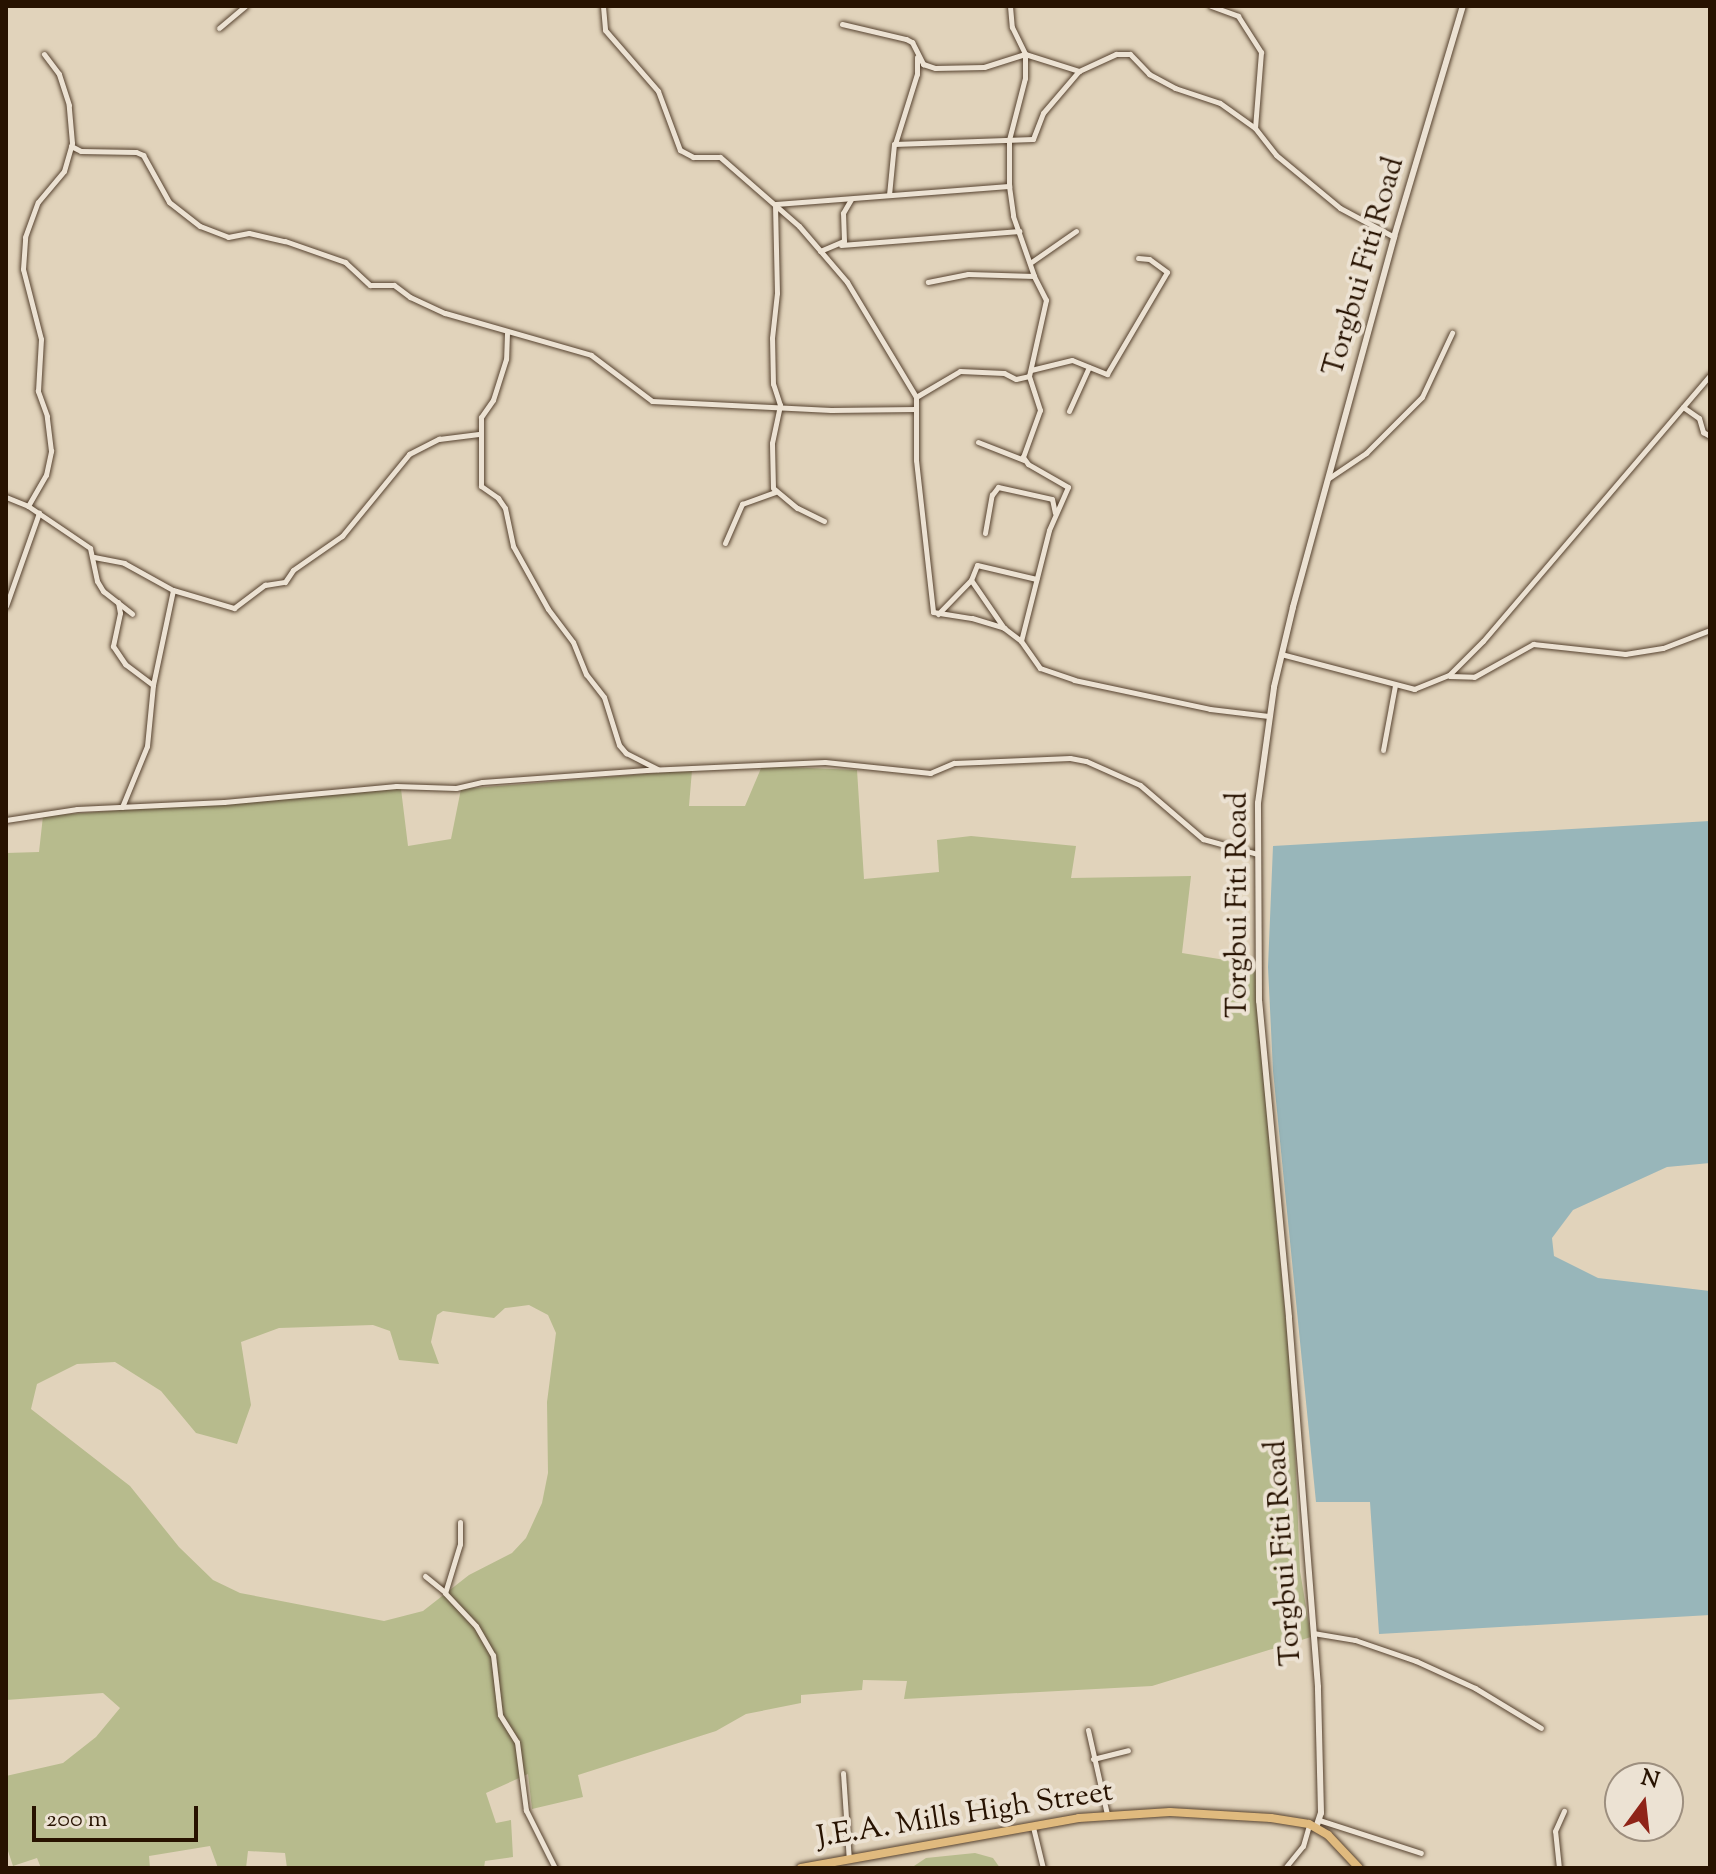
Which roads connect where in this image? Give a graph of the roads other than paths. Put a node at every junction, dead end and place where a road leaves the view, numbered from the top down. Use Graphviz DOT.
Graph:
graph roads {
  1 [pos="245,6"];
  2 [pos="603,6"];
  3 [pos="1010,6"];
  4 [pos="1211,6"];
  5 [pos="1463,6"];
  6 [pos="842,24"];
  7 [pos="219,28"];
  8 [pos="44,54"];
  9 [pos="1025,54"];
  10 [pos="917,56"];
  11 [pos="1079,71"];
  12 [pos="1255,128"];
  13 [pos="1009,140"];
  14 [pos="894,144"];
  15 [pos="71,146"];
  16 [pos="1009,186"];
  17 [pos="889,195"];
  18 [pos="852,198"];
  19 [pos="775,204"];
  20 [pos="1019,231"];
  21 [pos="1076,231"];
  22 [pos="1394,237"];
  23 [pos="841,245"];
  24 [pos="820,251"];
  25 [pos="1138,258"];
  26 [pos="1030,263"];
  27 [pos="1034,276"];
  28 [pos="928,282"];
  29 [pos="507,332"];
  30 [pos="1452,333"];
  31 [pos="1089,367"];
  32 [pos="1030,373"];
  33 [pos="1710,375"];
  34 [pos="916,397"];
  35 [pos="780,405"];
  36 [pos="1683,407"];
  37 [pos="916,409"];
  38 [pos="1069,411"];
  39 [pos="479,434"];
  40 [pos="1710,436"];
  41 [pos="978,442"];
  42 [pos="1024,461"];
  43 [pos="1328,479"];
  44 [pos="775,492"];
  45 [pos="6,497"];
  46 [pos="28,506"];
  47 [pos="39,513"];
  48 [pos="1055,514"];
  49 [pos="824,521"];
  50 [pos="985,533"];
  51 [pos="725,543"];
  52 [pos="94,557"];
  53 [pos="1036,579"];
  54 [pos="971,580"];
  55 [pos="173,590"];
  56 [pos="117,601"];
  57 [pos="6,606"];
  58 [pos="132,614"];
  59 [pos="937,614"];
  60 [pos="1004,628"];
  61 [pos="1710,630"];
  62 [pos="1021,641"];
  63 [pos="1281,654"];
  64 [pos="1449,675"];
  65 [pos="153,685"];
  66 [pos="1395,685"];
  67 [pos="1269,716"];
  68 [pos="1383,750"];
  69 [pos="658,770"];
  70 [pos="121,807"];
  71 [pos="6,820"];
  72 [pos="1257,854"];
  73 [pos="460,1522"];
  74 [pos="425,1576"];
  75 [pos="445,1593"];
  76 [pos="1313,1633"];
  77 [pos="1541,1728"];
  78 [pos="1088,1730"];
  79 [pos="1128,1750"];
  80 [pos="1093,1759"];
  81 [pos="843,1773"];
  82 [pos="1564,1811"];
  83 [pos="1107,1814"];
  84 [pos="1315,1824"];
  85 [pos="1033,1827"];
  86 [pos="1421,1853"];
  87 [pos="849,1861"];
  88 [pos="555,1868"];
  89 [pos="802,1868"];
  90 [pos="1043,1868"];
  91 [pos="1285,1868"];
  92 [pos="1359,1868"];
  93 [pos="1559,1868"];
  1 -- 7 [label="street"];
  2 -- 19 [label="street"];
  3 -- 9 [label="street"];
  4 -- 12 [label="street"];
  5 -- 22 [label="street, Torgbui Fiti Road"];
  6 -- 10 [label="street"];
  8 -- 15 [label="street"];
  9 -- 10 [label="street"];
  9 -- 11 [label="street"];
  9 -- 13 [label="street"];
  10 -- 14 [label="street"];
  11 -- 12 [label="street"];
  11 -- 13 [label="street"];
  12 -- 22 [label="street"];
  13 -- 14 [label="street"];
  13 -- 16 [label="street"];
  14 -- 17 [label="street"];
  15 -- 29 [label="street"];
  15 -- 46 [label="street"];
  16 -- 17 [label="street"];
  16 -- 20 [label="street"];
  17 -- 18 [label="street"];
  18 -- 19 [label="street"];
  18 -- 23 [label="street"];
  19 -- 24 [label="street"];
  19 -- 35 [label="street"];
  20 -- 23 [label="street"];
  20 -- 26 [label="street"];
  21 -- 26 [label="street"];
  22 -- 43 [label="street, Torgbui Fiti Road"];
  23 -- 24 [label="street"];
  24 -- 34 [label="street"];
  25 -- 31 [label="street"];
  26 -- 27 [label="street"];
  27 -- 28 [label="street"];
  27 -- 32 [label="street"];
  29 -- 35 [label="street"];
  29 -- 39 [label="street"];
  30 -- 43 [label="street"];
  31 -- 32 [label="street"];
  31 -- 38 [label="street"];
  32 -- 34 [label="street"];
  32 -- 42 [label="street"];
  33 -- 36 [label="street"];
  34 -- 37 [label="street"];
  35 -- 37 [label="street"];
  35 -- 44 [label="street"];
  36 -- 40 [label="street"];
  36 -- 64 [label="street"];
  37 -- 59 [label="street"];
  39 -- 55 [label="street"];
  39 -- 69 [label="street"];
  41 -- 42 [label="street"];
  42 -- 48 [label="street"];
  43 -- 63 [label="street, Torgbui Fiti Road"];
  44 -- 49 [label="street"];
  44 -- 51 [label="street"];
  45 -- 46 [label="street"];
  46 -- 47 [label="street"];
  47 -- 52 [label="street"];
  47 -- 57 [label="street"];
  48 -- 50 [label="street"];
  48 -- 53 [label="street"];
  52 -- 55 [label="street"];
  52 -- 56 [label="street"];
  53 -- 54 [label="street"];
  53 -- 62 [label="street"];
  54 -- 59 [label="street"];
  54 -- 60 [label="street"];
  55 -- 65 [label="street"];
  56 -- 58 [label="street"];
  56 -- 65 [label="street"];
  59 -- 60 [label="street"];
  60 -- 62 [label="street"];
  61 -- 64 [label="street"];
  62 -- 67 [label="street"];
  63 -- 66 [label="street"];
  63 -- 67 [label="street, Torgbui Fiti Road"];
  64 -- 66 [label="street"];
  65 -- 70 [label="street"];
  66 -- 68 [label="street"];
  67 -- 72 [label="street, Torgbui Fiti Road"];
  69 -- 70 [label="street"];
  69 -- 72 [label="street"];
  70 -- 71 [label="street"];
  72 -- 76 [label="street, Torgbui Fiti Road"];
  73 -- 75 [label="street"];
  74 -- 75 [label="street"];
  75 -- 88 [label="street"];
  76 -- 77 [label="street"];
  76 -- 84 [label="street, Torgbui Fiti Road"];
  78 -- 80 [label="street"];
  79 -- 80 [label="street"];
  80 -- 83 [label="street"];
  81 -- 87 [label="street"];
  82 -- 93 [label="street"];
  83 -- 84 [label="highway, J.E.A. Mills High Street"];
  83 -- 85 [label="highway, J.E.A. Mills High Street"];
  84 -- 86 [label="street"];
  84 -- 91 [label="street"];
  84 -- 92 [label="highway"];
  85 -- 87 [label="highway, J.E.A. Mills High Street"];
  85 -- 90 [label="street"];
  87 -- 89 [label="highway, J.E.A. Mills High Street"];
}
